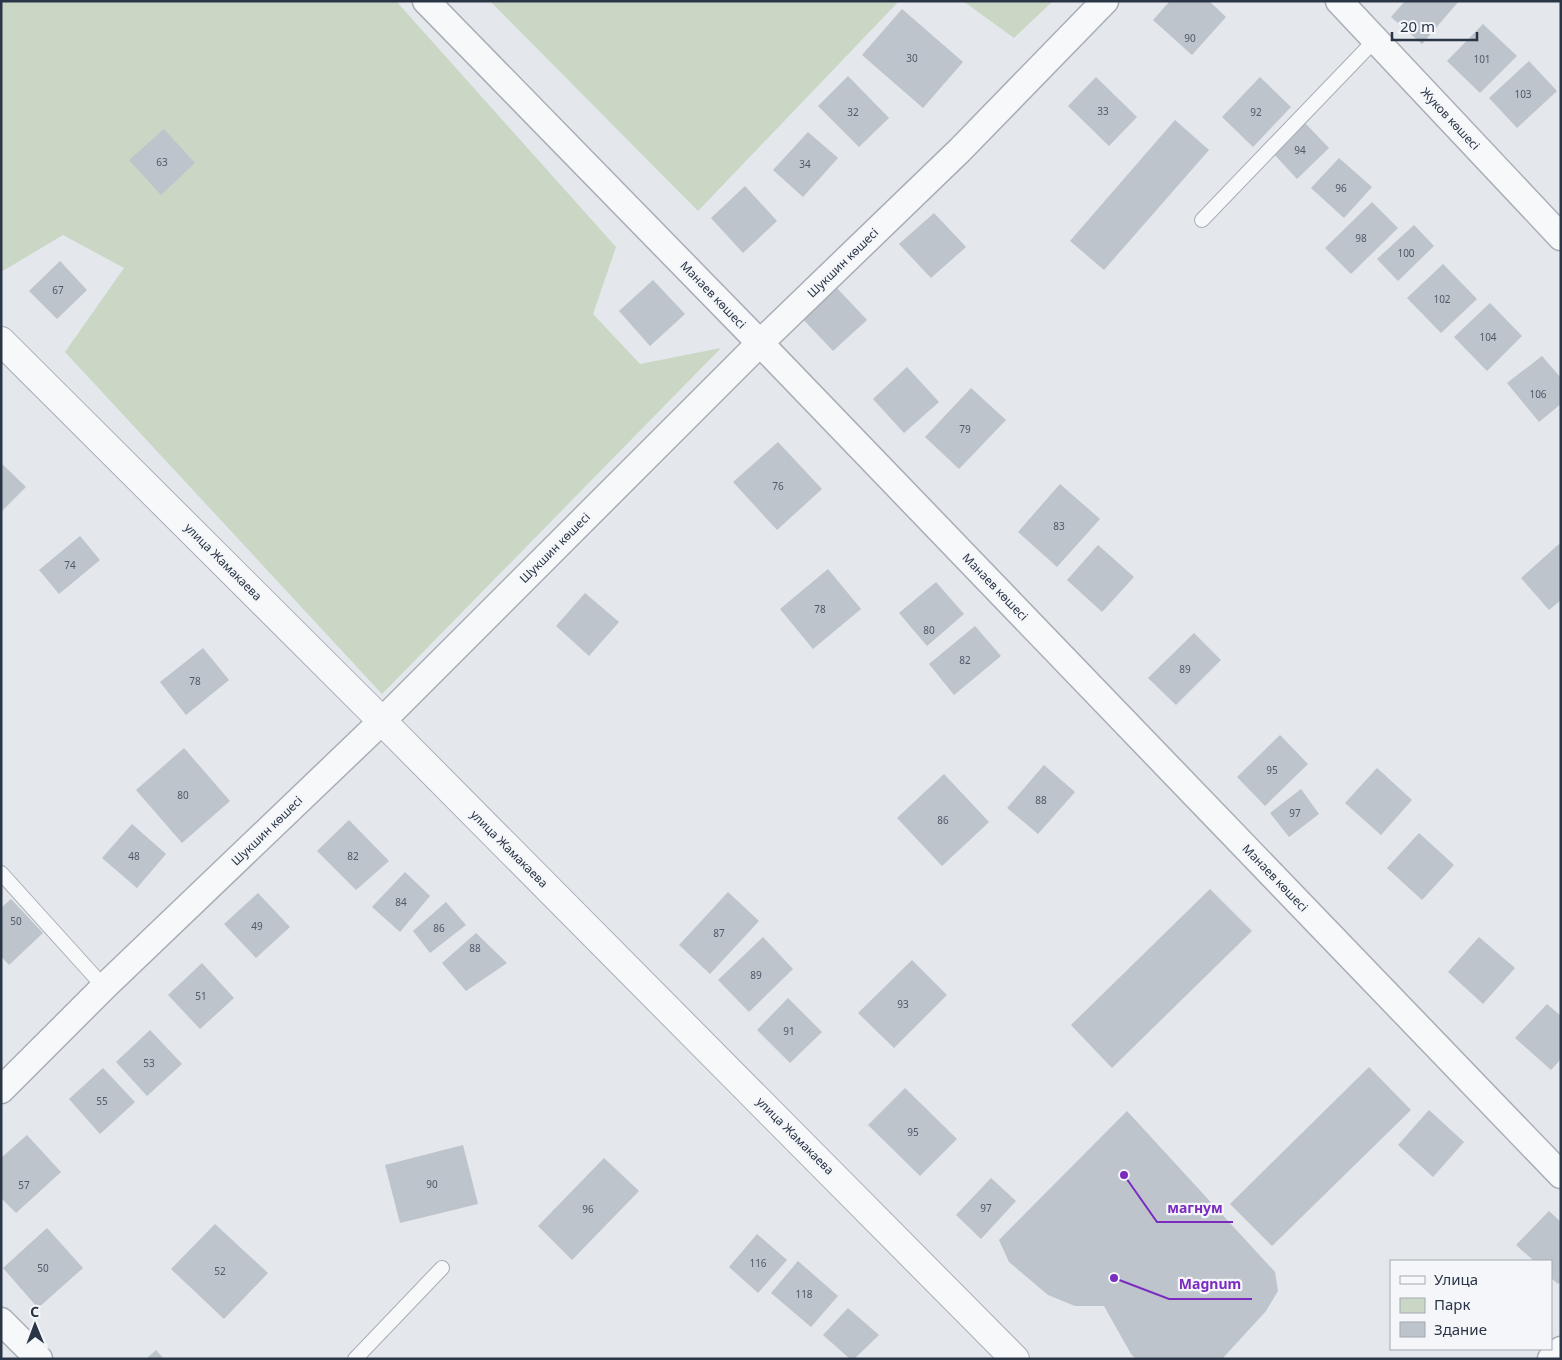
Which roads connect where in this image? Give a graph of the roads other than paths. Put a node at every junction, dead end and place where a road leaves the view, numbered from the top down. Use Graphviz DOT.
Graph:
graph roads {
  1 [pos="426,1"];
  2 [pos="1105,1"];
  3 [pos="1339,1"];
  4 [pos="1375,40"];
  5 [pos="1202,220"];
  6 [pos="1561,237"];
  7 [pos="1,341"];
  8 [pos="760,343"];
  9 [pos="382,721"];
  10 [pos="1,873"];
  11 [pos="104,987"];
  12 [pos="1,1090"];
  13 [pos="1561,1175"];
  14 [pos="442,1268"];
  15 [pos="1,1321"];
  16 [pos="1561,1350"];
  17 [pos="39,1359"];
  18 [pos="355,1359"];
  19 [pos="1015,1359"];
  20 [pos="1551,1359"];
  1 -- 8 [label="street, Манаев көшесі"];
  2 -- 8 [label="street, Шукшин көшесі"];
  3 -- 4 [label="street, Жуков көшесі"];
  4 -- 5 [label="lane"];
  4 -- 6 [label="street, Жуков көшесі"];
  7 -- 9 [label="street, улица Жамакаева"];
  8 -- 9 [label="street, Шукшин көшесі"];
  8 -- 13 [label="street, Манаев көшесі"];
  9 -- 11 [label="street, Шукшин көшесі"];
  9 -- 19 [label="street, улица Жамакаева"];
  10 -- 11 [label="lane"];
  11 -- 12 [label="street, Шукшин көшесі"];
  14 -- 18 [label="lane"];
  15 -- 17 [label="street"];
  16 -- 20 [label="street"];
}
